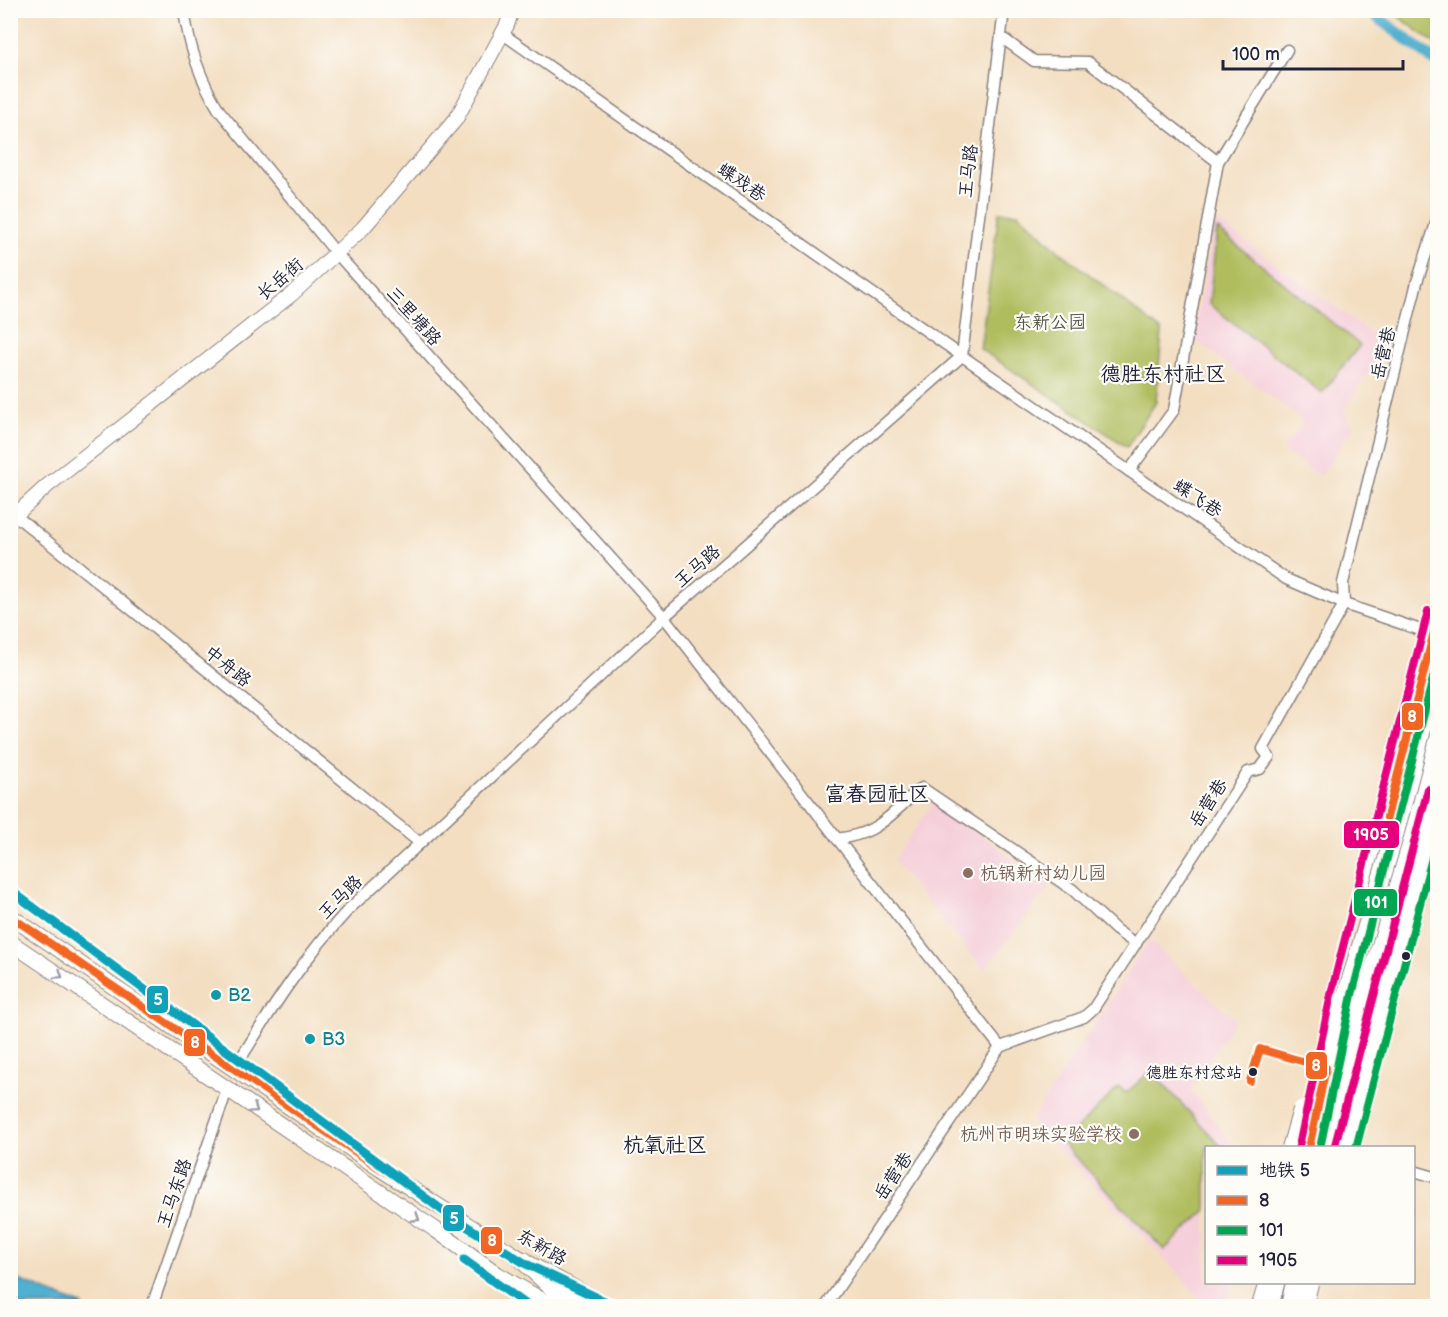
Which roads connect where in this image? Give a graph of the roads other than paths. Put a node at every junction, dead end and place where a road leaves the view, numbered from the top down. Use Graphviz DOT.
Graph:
graph roads {
  1 [pos="184,10"];
  2 [pos="512,10"];
  3 [pos="1004,10"];
  4 [pos="502,34"];
  5 [pos="1001,37"];
  6 [pos="1287,50"];
  7 [pos="1218,162"];
  8 [pos="1437,217"];
  9 [pos="337,254"];
  10 [pos="962,356"];
  11 [pos="1129,471"];
  12 [pos="13,518"];
  13 [pos="1344,604"];
  14 [pos="1437,614"];
  15 [pos="664,617"];
  16 [pos="1435,636"];
  17 [pos="1437,668"];
  18 [pos="1437,724"];
  19 [pos="1437,792"];
  20 [pos="837,839"];
  21 [pos="420,843"];
  22 [pos="10,916"];
  23 [pos="10,942"];
  24 [pos="1136,944"];
  25 [pos="1339,1020"];
  26 [pos="1000,1047"];
  27 [pos="234,1069"];
  28 [pos="227,1090"];
  29 [pos="1292,1146"];
  30 [pos="1305,1146"];
  31 [pos="1309,1146"];
  32 [pos="1329,1146"];
  33 [pos="1346,1146"];
  34 [pos="1415,1172"];
  35 [pos="1437,1178"];
  36 [pos="524,1261"];
  37 [pos="1256,1284"];
  38 [pos="1267,1284"];
  39 [pos="1276,1284"];
  40 [pos="1296,1284"];
  41 [pos="1310,1284"];
  42 [pos="152,1306"];
  43 [pos="552,1306"];
  44 [pos="576,1306"];
  45 [pos="608,1306"];
  46 [pos="825,1306"];
  47 [pos="1251,1306"];
  48 [pos="1261,1306"];
  49 [pos="1271,1306"];
  50 [pos="1290,1306"];
  51 [pos="1305,1306"];
  1 -- 9 [label="street, 三里塘路"];
  2 -- 4 [label="street, 长岳街"];
  3 -- 5 [label="street, 王马路"];
  4 -- 9 [label="street, 长岳街"];
  4 -- 10 [label="street, 蝶戏巷"];
  5 -- 7 [label="street"];
  5 -- 10 [label="street, 王马路"];
  6 -- 7 [label="street"];
  7 -- 11 [label="street"];
  8 -- 13 [label="street, 岳营巷"];
  9 -- 12 [label="street, 长岳街"];
  9 -- 15 [label="street, 三里塘路"];
  10 -- 11 [label="street, 蝶飞巷"];
  10 -- 15 [label="street, 王马路"];
  11 -- 13 [label="street, 蝶飞巷"];
  12 -- 21 [label="street, 中舟路"];
  13 -- 16 [label="street, 蝶飞巷"];
  13 -- 24 [label="street, 岳营巷"];
  14 -- 16 [label="main road"];
  15 -- 20 [label="street, 三里塘路"];
  15 -- 21 [label="street, 王马路"];
  16 -- 31 [label="main road"];
  17 -- 25 [label="highway, bridge"];
  18 -- 32 [label="highway"];
  19 -- 33 [label="main road"];
  20 -- 24 [label="street"];
  20 -- 26 [label="street, 三里塘路"];
  21 -- 27 [label="street, 王马路"];
  22 -- 27 [label="main road, 东新路"];
  23 -- 28 [label="main road, one-way"];
  24 -- 26 [label="street, 岳营巷"];
  25 -- 29 [label="highway, bridge"];
  25 -- 30 [label="highway, bridge"];
  26 -- 46 [label="street, 岳营巷"];
  27 -- 36 [label="main road, 东新路"];
  28 -- 42 [label="street, 王马东路"];
  28 -- 43 [label="main road, one-way"];
  34 -- 35 [label="street"];
  36 -- 44 [label="highway"];
  36 -- 45 [label="main road, 东新路"];
  37 -- 47 [label="highway"];
  38 -- 48 [label="highway"];
  39 -- 49 [label="main road"];
  40 -- 50 [label="highway"];
  41 -- 51 [label="main road"];
}
